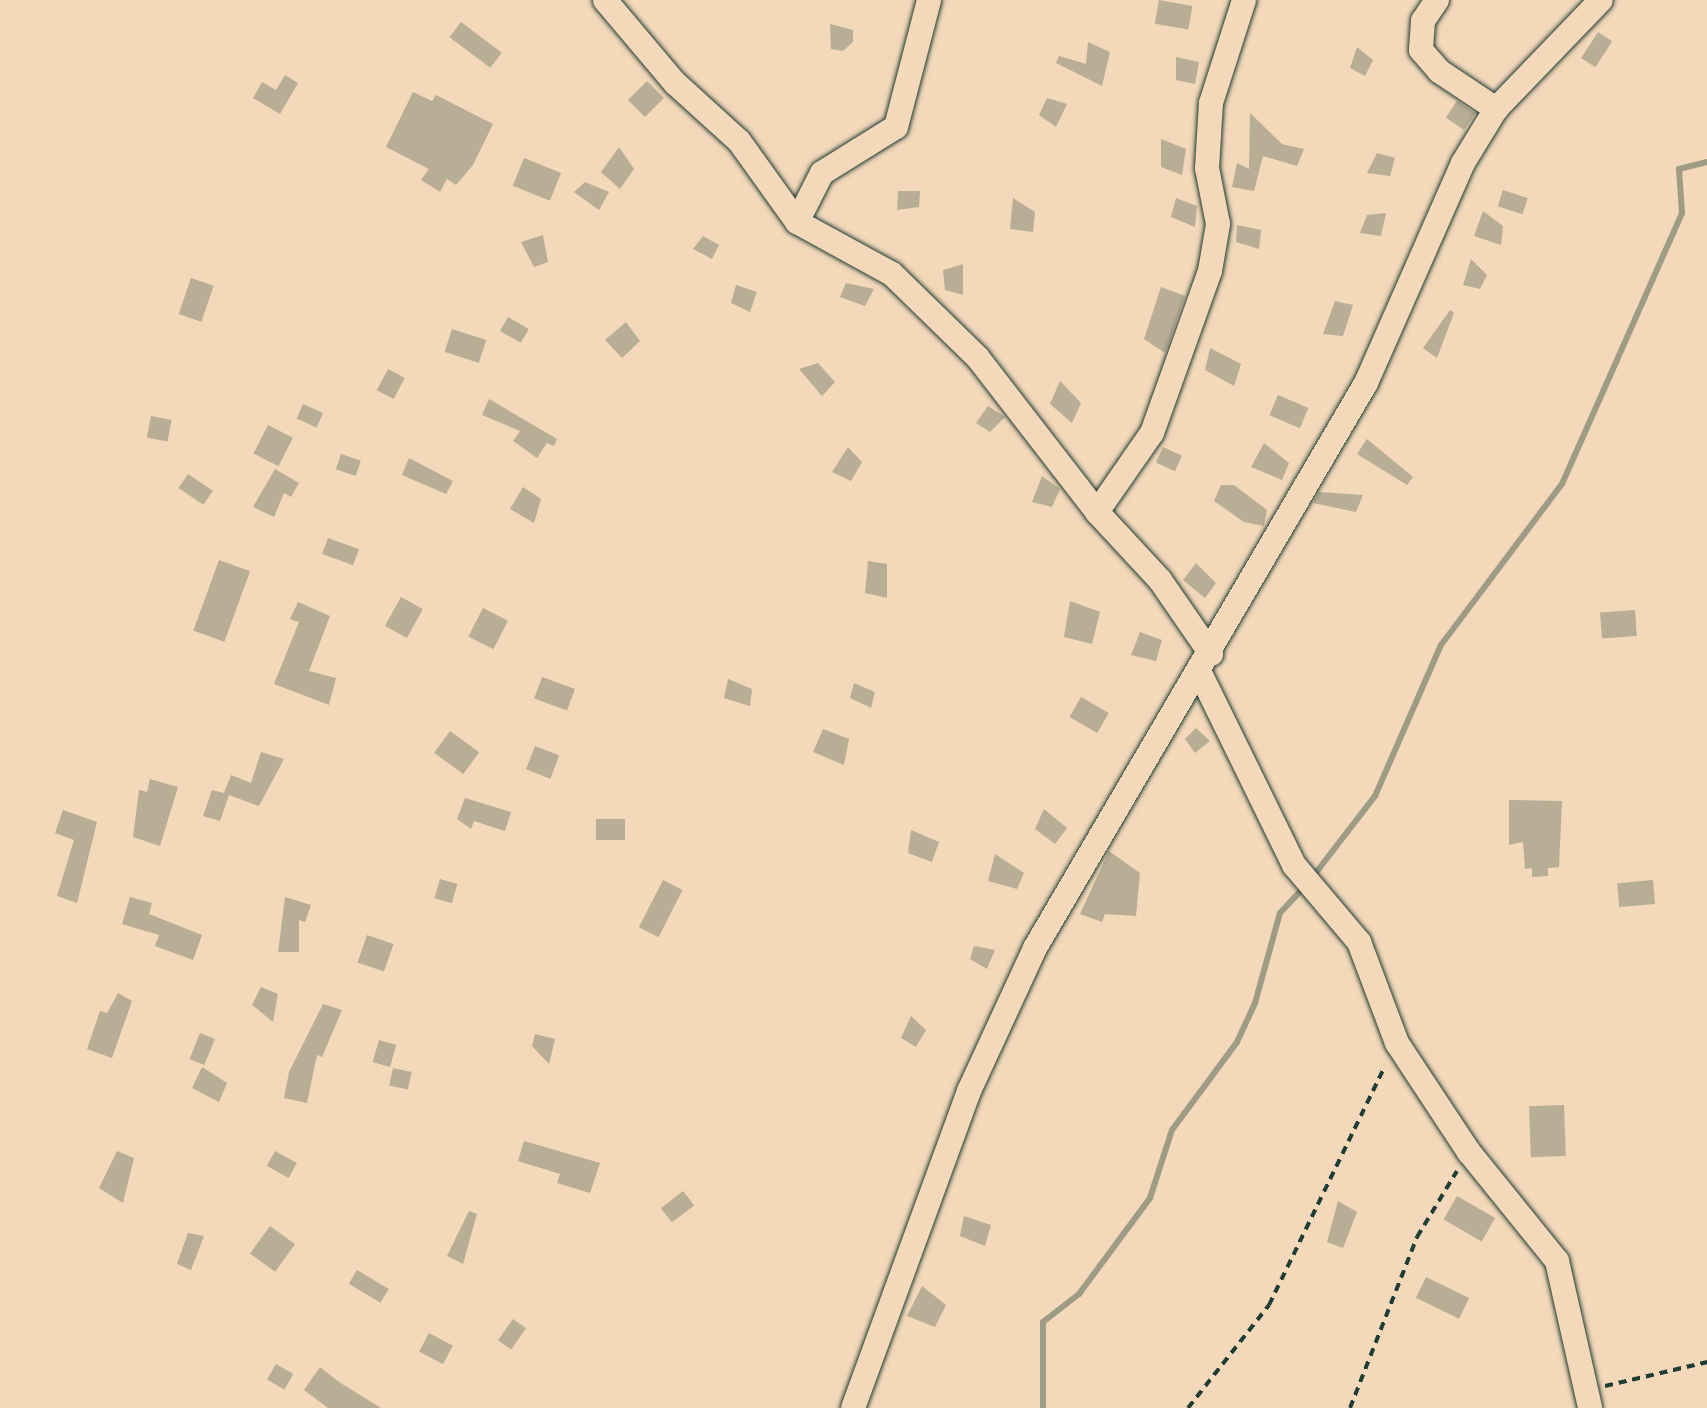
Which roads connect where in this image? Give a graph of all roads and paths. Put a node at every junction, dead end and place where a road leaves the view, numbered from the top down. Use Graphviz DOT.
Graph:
graph roads {
  1 [pos="605,0"];
  2 [pos="929,0"];
  3 [pos="1244,0"];
  4 [pos="1437,0"];
  5 [pos="1601,0"];
  6 [pos="1496,109"];
  7 [pos="797,222"];
  8 [pos="1097,512"];
  9 [pos="1205,663"];
  10 [pos="1397,1043"];
  11 [pos="1469,1152"];
  12 [pos="1707,1362"];
  13 [pos="1588,1399"];
  14 [pos="853,1408"];
  15 [pos="1188,1408"];
  16 [pos="1350,1408"];
  1 -- 7 [label="street"];
  2 -- 7 [label="street"];
  3 -- 8 [label="street"];
  4 -- 6 [label="street"];
  5 -- 6 [label="street"];
  6 -- 9 [label="street"];
  7 -- 8 [label="street"];
  8 -- 9 [label="street"];
  9 -- 10 [label="street"];
  9 -- 14 [label="street"];
  10 -- 11 [label="street"];
  10 -- 15 [label="path"];
  11 -- 13 [label="street"];
  11 -- 16 [label="path"];
  12 -- 13 [label="path"];
}
